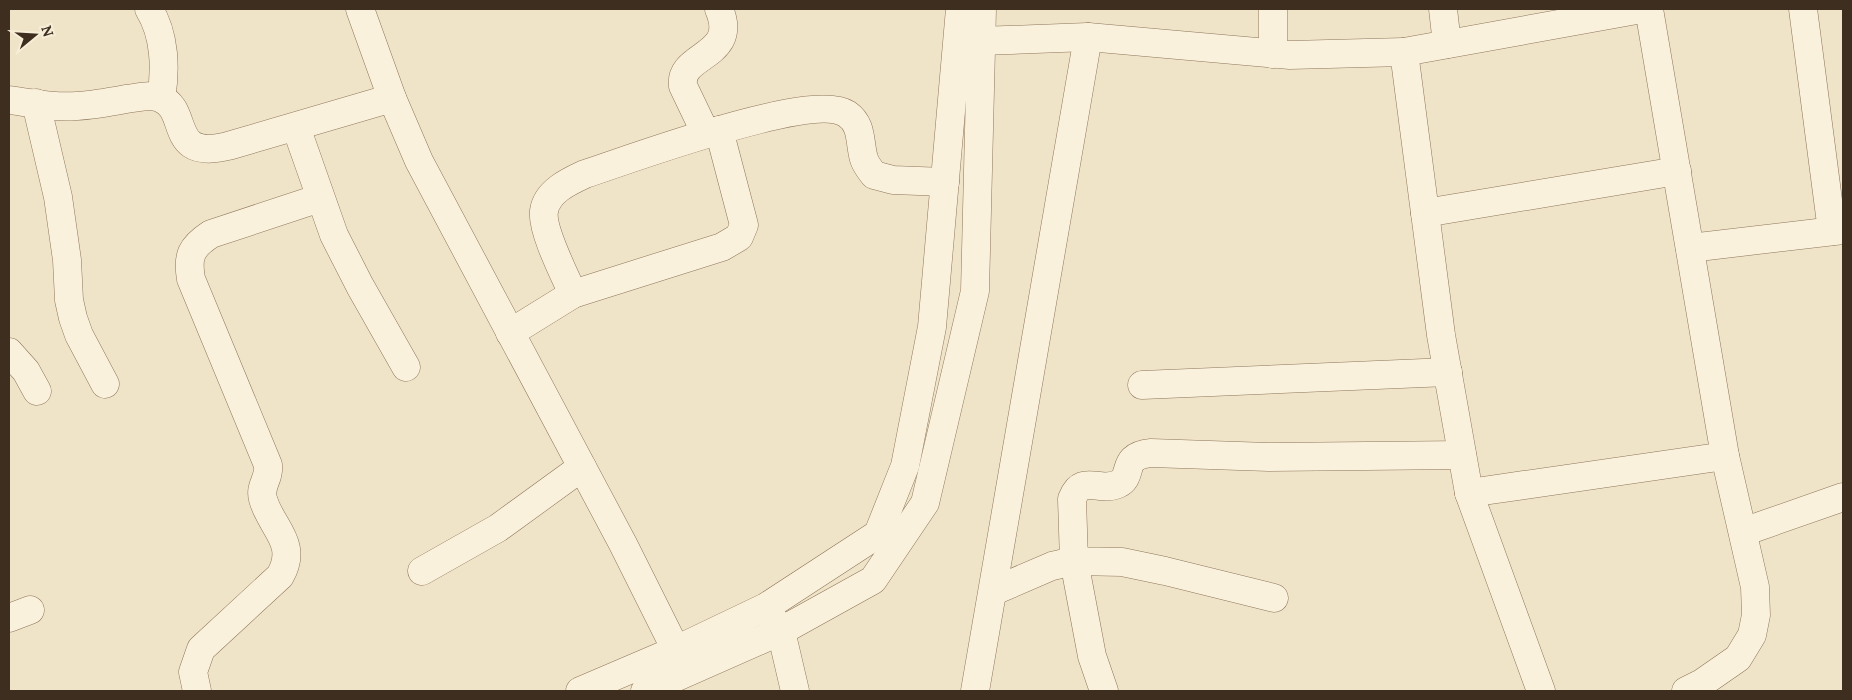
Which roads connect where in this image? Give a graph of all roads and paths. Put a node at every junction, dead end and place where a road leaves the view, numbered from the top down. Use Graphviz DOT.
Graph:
graph roads {
  1 [pos="149,9"];
  2 [pos="360,9"];
  3 [pos="720,9"];
  4 [pos="960,9"];
  5 [pos="982,9"];
  6 [pos="1273,9"];
  7 [pos="1443,9"];
  8 [pos="1642,9"];
  9 [pos="1649,9"];
  10 [pos="1803,9"];
  11 [pos="1088,37"];
  12 [pos="981,41"];
  13 [pos="1447,44"];
  14 [pos="1404,52"];
  15 [pos="1273,54"];
  16 [pos="161,98"];
  17 [pos="392,98"];
  18 [pos="9,100"];
  19 [pos="36,103"];
  20 [pos="296,126"];
  21 [pos="712,132"];
  22 [pos="1676,171"];
  23 [pos="945,182"];
  24 [pos="320,198"];
  25 [pos="1425,213"];
  26 [pos="1838,231"];
  27 [pos="1690,248"];
  28 [pos="573,294"];
  29 [pos="510,333"];
  30 [pos="9,352"];
  31 [pos="406,367"];
  32 [pos="1448,372"];
  33 [pos="105,384"];
  34 [pos="1142,385"];
  35 [pos="37,391"];
  36 [pos="1462,455"];
  37 [pos="1725,456"];
  38 [pos="582,467"];
  39 [pos="1469,492"];
  40 [pos="1843,497"];
  41 [pos="1742,532"];
  42 [pos="1074,561"];
  43 [pos="422,571"];
  44 [pos="994,591"];
  45 [pos="1274,598"];
  46 [pos="766,607"];
  47 [pos="781,631"];
  48 [pos="676,650"];
  49 [pos="1698,689"];
  50 [pos="197,691"];
  51 [pos="580,691"];
  52 [pos="645,691"];
  53 [pos="795,691"];
  54 [pos="976,691"];
  55 [pos="1104,691"];
  56 [pos="1541,691"];
  1 -- 16 [label="street"];
  2 -- 17 [label="street"];
  3 -- 21 [label="street"];
  4 -- 23 [label="street"];
  5 -- 12 [label="street"];
  6 -- 15 [label="street"];
  7 -- 13 [label="street"];
  8 -- 13 [label="street"];
  9 -- 22 [label="street"];
  10 -- 26 [label="street"];
  11 -- 12 [label="street"];
  11 -- 15 [label="street"];
  11 -- 44 [label="street"];
  12 -- 47 [label="street"];
  13 -- 14 [label="street"];
  14 -- 15 [label="street"];
  14 -- 25 [label="street"];
  16 -- 19 [label="street"];
  16 -- 20 [label="street"];
  17 -- 20 [label="street"];
  17 -- 29 [label="street"];
  18 -- 19 [label="street"];
  19 -- 33 [label="street"];
  20 -- 24 [label="street"];
  21 -- 23 [label="street"];
  21 -- 28 [label="street"];
  21 -- 28 [label="street"];
  22 -- 25 [label="street"];
  22 -- 27 [label="street"];
  23 -- 46 [label="street"];
  24 -- 31 [label="street"];
  24 -- 50 [label="street"];
  25 -- 32 [label="street"];
  26 -- 27 [label="street"];
  27 -- 37 [label="street"];
  28 -- 29 [label="street"];
  29 -- 38 [label="street"];
  30 -- 35 [label="street"];
  32 -- 34 [label="street"];
  32 -- 36 [label="street"];
  36 -- 39 [label="street"];
  36 -- 42 [label="street"];
  37 -- 39 [label="street"];
  37 -- 41 [label="street"];
  38 -- 43 [label="street"];
  38 -- 48 [label="street"];
  39 -- 56 [label="street"];
  40 -- 41 [label="street"];
  41 -- 49 [label="street"];
  42 -- 44 [label="street"];
  42 -- 45 [label="street"];
  42 -- 55 [label="street"];
  44 -- 54 [label="street"];
  46 -- 47 [label="street"];
  46 -- 48 [label="street"];
  47 -- 52 [label="street"];
  47 -- 53 [label="street"];
  48 -- 51 [label="street"];
}
